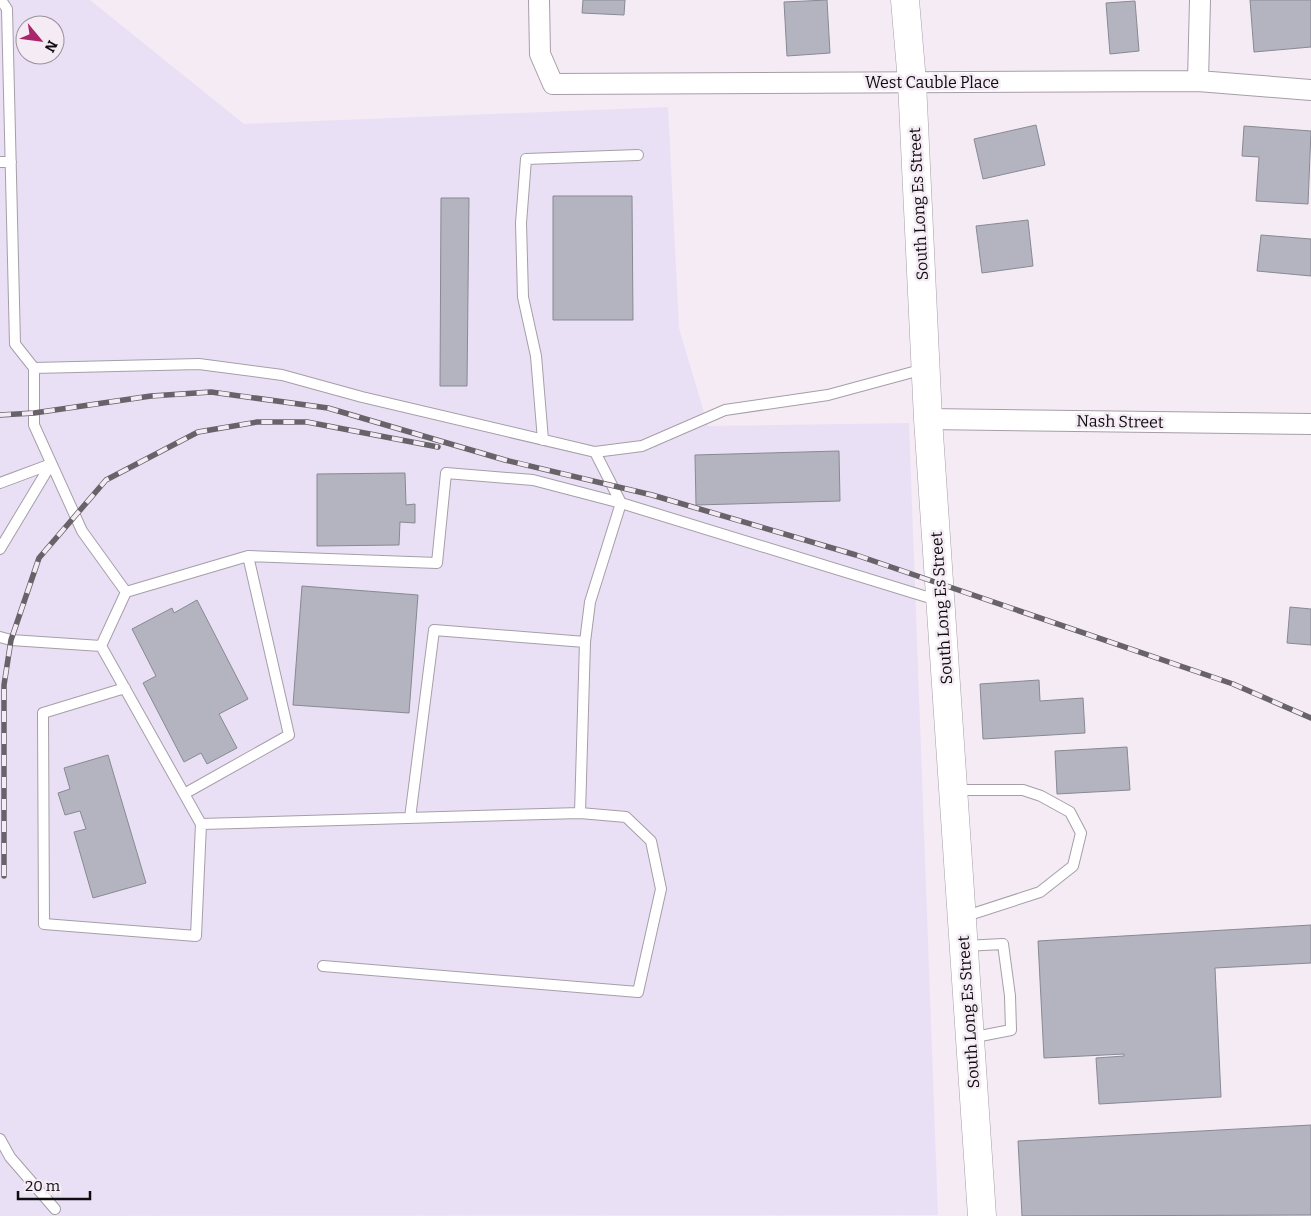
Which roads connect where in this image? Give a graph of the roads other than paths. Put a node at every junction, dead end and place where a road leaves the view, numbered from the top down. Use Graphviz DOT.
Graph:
graph roads {
  1 [pos="1,0"];
  2 [pos="539,0"];
  3 [pos="905,0"];
  4 [pos="1200,0"];
  5 [pos="1198,81"];
  6 [pos="912,82"];
  7 [pos="1311,90"];
  8 [pos="638,155"];
  9 [pos="5,162"];
  10 [pos="34,368"];
  11 [pos="926,369"];
  12 [pos="928,419"];
  13 [pos="1311,424"];
  14 [pos="543,440"];
  15 [pos="595,452"];
  16 [pos="52,464"];
  17 [pos="0,483"];
  18 [pos="621,503"];
  19 [pos="0,549"];
  20 [pos="248,556"];
  21 [pos="126,592"];
  22 [pos="940,602"];
  23 [pos="0,637"];
  24 [pos="585,642"];
  25 [pos="101,646"];
  26 [pos="125,688"];
  27 [pos="953,790"];
  28 [pos="184,794"];
  29 [pos="580,813"];
  30 [pos="410,818"];
  31 [pos="201,824"];
  32 [pos="962,918"];
  33 [pos="963,946"];
  34 [pos="323,966"];
  35 [pos="970,1038"];
  36 [pos="0,1139"];
  37 [pos="55,1209"];
  38 [pos="982,1216"];
  1 -- 9 [label="lane"];
  2 -- 6 [label="street, West Cauble Place"];
  3 -- 6 [label="street, South Long Es Street"];
  4 -- 5 [label="street"];
  5 -- 6 [label="street, West Cauble Place"];
  5 -- 7 [label="street, West Cauble Place"];
  6 -- 11 [label="street, South Long Es Street"];
  8 -- 14 [label="lane"];
  9 -- 10 [label="lane"];
  10 -- 14 [label="lane"];
  10 -- 16 [label="lane"];
  11 -- 12 [label="street, South Long Es Street"];
  11 -- 15 [label="lane"];
  12 -- 13 [label="street, Nash Street"];
  12 -- 22 [label="street, South Long Es Street"];
  14 -- 15 [label="lane"];
  15 -- 18 [label="lane"];
  16 -- 17 [label="lane"];
  16 -- 19 [label="lane"];
  16 -- 21 [label="lane"];
  18 -- 20 [label="lane"];
  18 -- 22 [label="lane"];
  18 -- 24 [label="lane"];
  20 -- 21 [label="lane"];
  20 -- 28 [label="lane"];
  21 -- 25 [label="lane"];
  22 -- 27 [label="street, South Long Es Street"];
  23 -- 25 [label="lane"];
  24 -- 29 [label="lane"];
  24 -- 30 [label="lane"];
  25 -- 26 [label="lane"];
  26 -- 28 [label="lane"];
  26 -- 31 [label="lane"];
  27 -- 32 [label="street, South Long Es Street"];
  27 -- 32 [label="lane"];
  28 -- 31 [label="lane"];
  29 -- 30 [label="lane"];
  29 -- 34 [label="lane"];
  30 -- 31 [label="lane"];
  32 -- 33 [label="street, South Long Es Street"];
  33 -- 35 [label="street, South Long Es Street"];
  33 -- 35 [label="lane"];
  35 -- 38 [label="street, South Long Es Street"];
  36 -- 37 [label="lane"];
}
